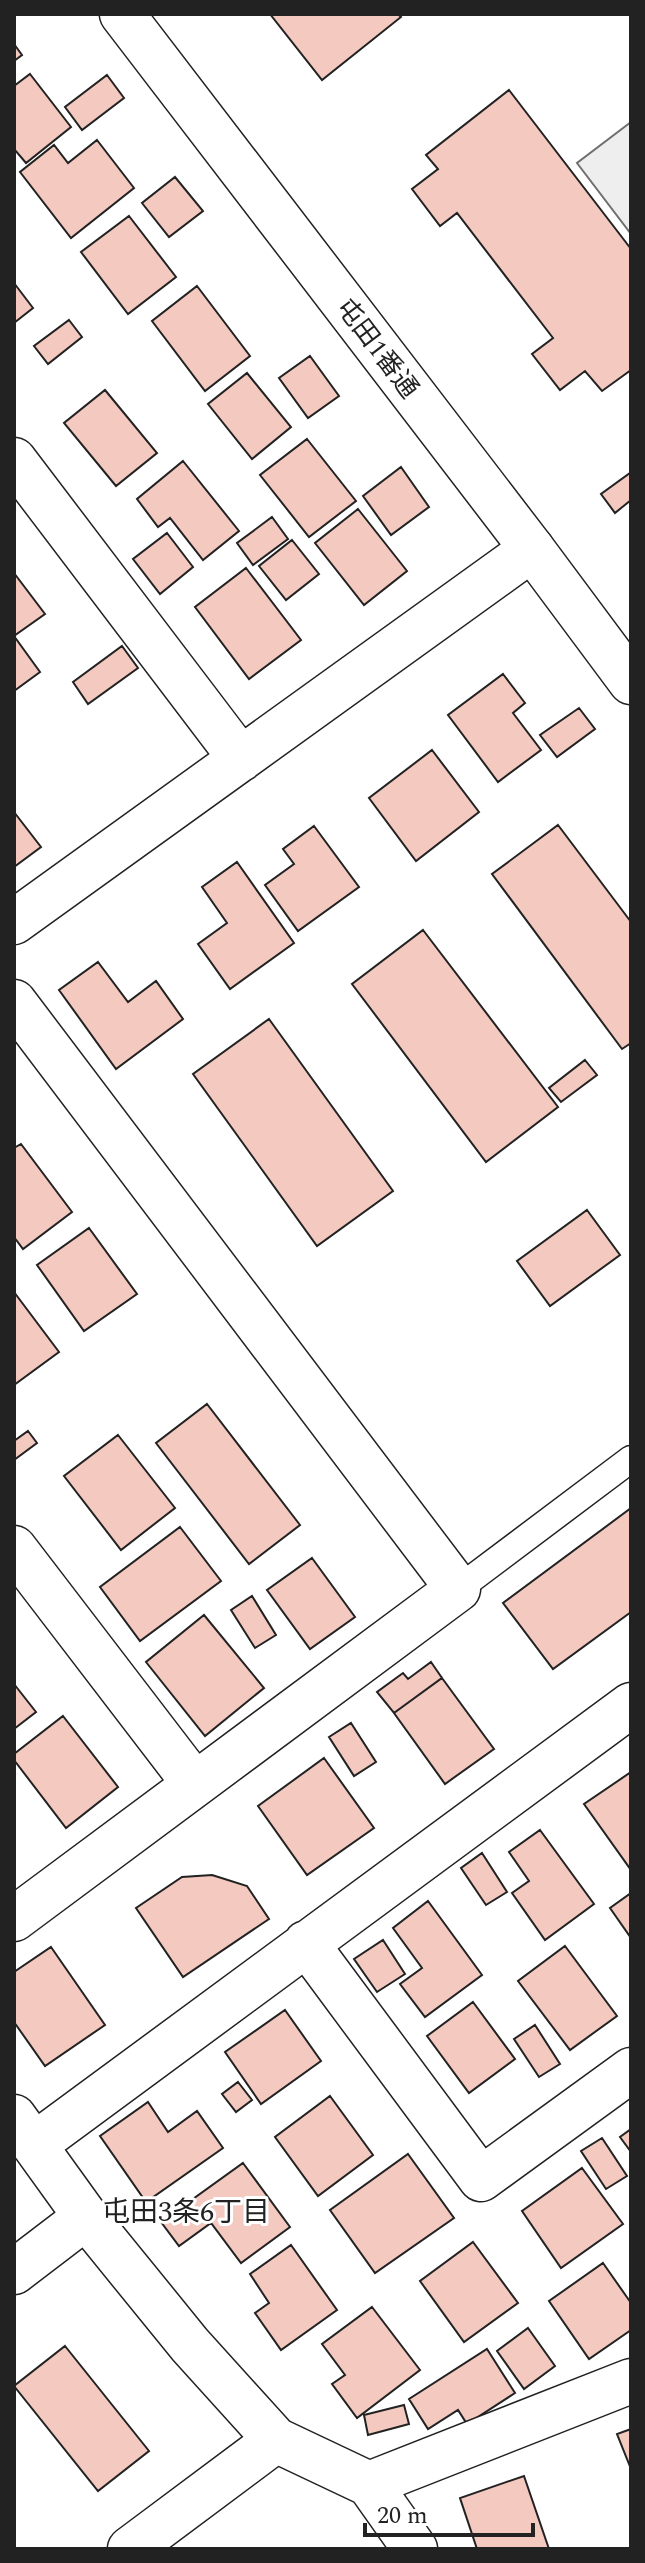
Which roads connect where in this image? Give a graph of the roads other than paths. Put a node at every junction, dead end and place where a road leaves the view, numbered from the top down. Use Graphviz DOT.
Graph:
graph roads {
  1 [pos="122,14"];
  2 [pos="14,460"];
  3 [pos="532,549"];
  4 [pos="631,682"];
  5 [pos="241,759"];
  6 [pos="14,922"];
  7 [pos="14,1002"];
  8 [pos="631,1459"];
  9 [pos="14,1548"];
  10 [pos="458,1589"];
  11 [pos="631,1705"];
  12 [pos="194,1783"];
  13 [pos="14,1919"];
  14 [pos="306,1943"];
  15 [pos="631,2070"];
  16 [pos="24,2131"];
  17 [pos="86,2217"];
  18 [pos="14,2272"];
  19 [pos="631,2381"];
  20 [pos="276,2440"];
  21 [pos="369,2484"];
  22 [pos="130,2549"];
  23 [pos="415,2549"];
  1 -- 3 [label="street, 屯田1番通"];
  2 -- 5 [label="street"];
  3 -- 4 [label="street, 屯田1番通"];
  3 -- 5 [label="street"];
  5 -- 6 [label="street"];
  7 -- 10 [label="street"];
  8 -- 10 [label="lane"];
  9 -- 12 [label="street"];
  10 -- 12 [label="street"];
  11 -- 14 [label="street"];
  12 -- 13 [label="street"];
  14 -- 15 [label="street"];
  14 -- 16 [label="street"];
  16 -- 17 [label="street"];
  17 -- 18 [label="street"];
  17 -- 20 [label="street"];
  19 -- 21 [label="street"];
  20 -- 21 [label="street"];
  20 -- 22 [label="street"];
  21 -- 23 [label="street"];
}
